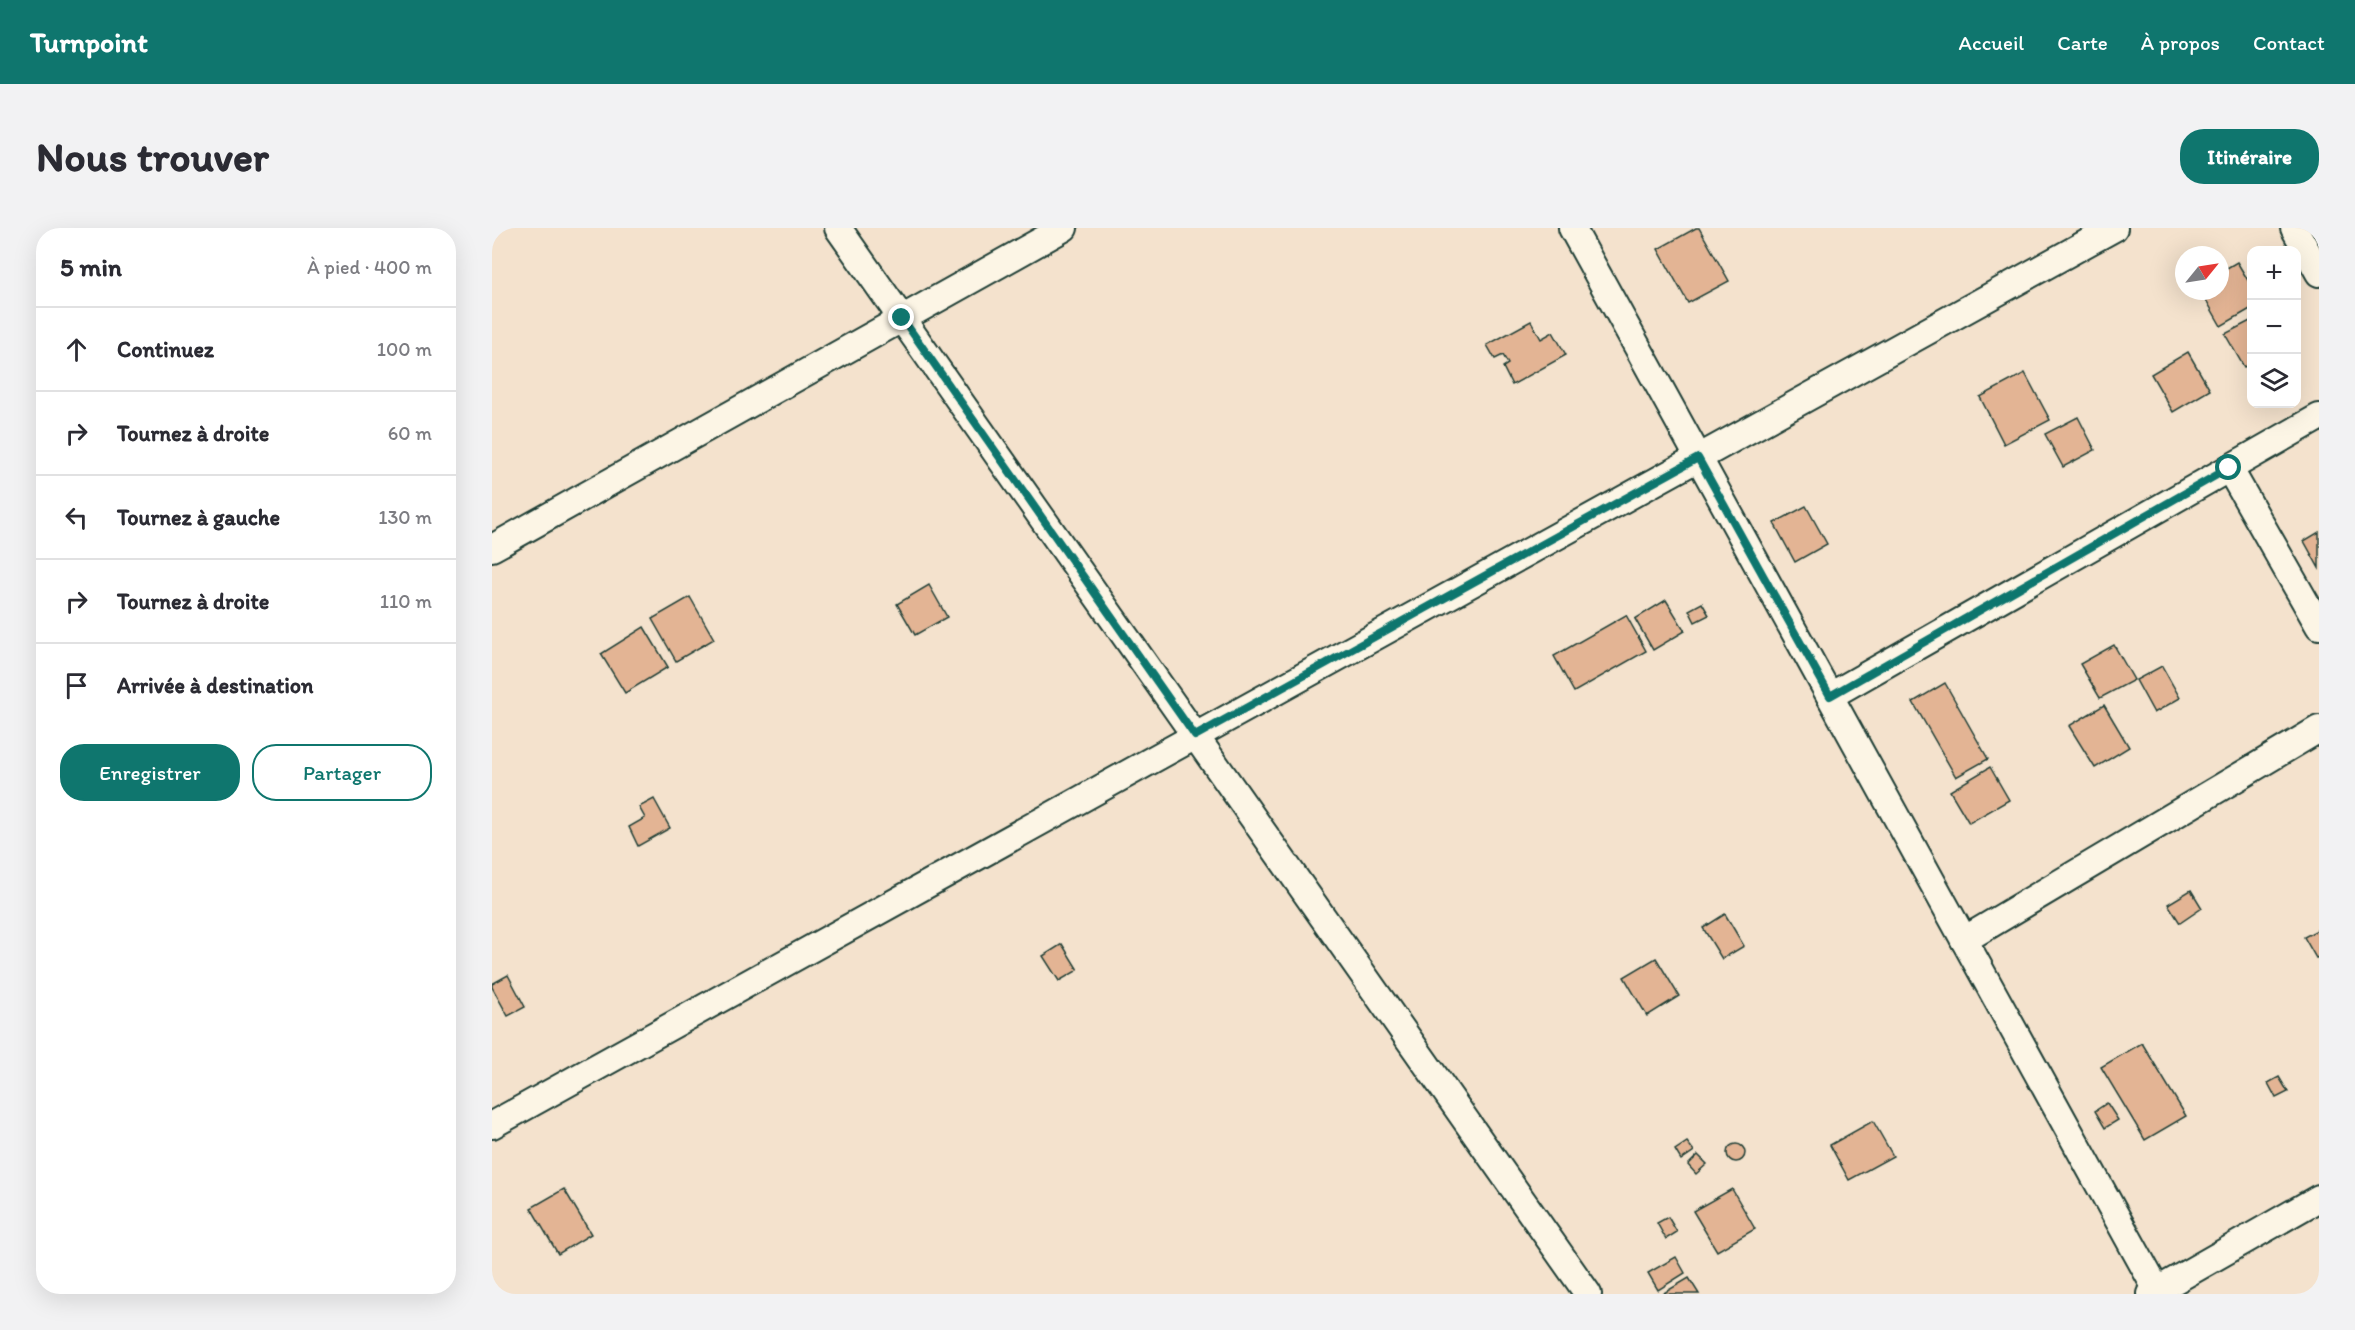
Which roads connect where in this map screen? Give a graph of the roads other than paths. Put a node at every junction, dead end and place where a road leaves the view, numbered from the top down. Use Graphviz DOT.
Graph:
graph roads {
  1 [pos="838,228"];
  2 [pos="1064,228"];
  3 [pos="1572,228"];
  4 [pos="2114,228"];
  5 [pos="2294,228"];
  6 [pos="2319,273"];
  7 [pos="902,318"];
  8 [pos="2319,417"];
  9 [pos="1698,458"];
  10 [pos="2229,468"];
  11 [pos="492,548"];
  12 [pos="2319,626"];
  13 [pos="1830,696"];
  14 [pos="2319,729"];
  15 [pos="1195,736"];
  16 [pos="1964,940"];
  17 [pos="492,1125"];
  18 [pos="2319,1198"];
  19 [pos="2156,1293"];
  20 [pos="1588,1294"];
  1 -- 7 [label="street"];
  2 -- 7 [label="street"];
  3 -- 9 [label="street"];
  4 -- 9 [label="street"];
  5 -- 6 [label="street"];
  7 -- 11 [label="street"];
  7 -- 15 [label="street"];
  8 -- 10 [label="street"];
  9 -- 13 [label="street"];
  9 -- 15 [label="street"];
  10 -- 12 [label="street"];
  10 -- 13 [label="street"];
  13 -- 16 [label="street"];
  14 -- 16 [label="street"];
  15 -- 17 [label="street"];
  15 -- 20 [label="street"];
  16 -- 19 [label="street"];
  18 -- 19 [label="street"];
}
